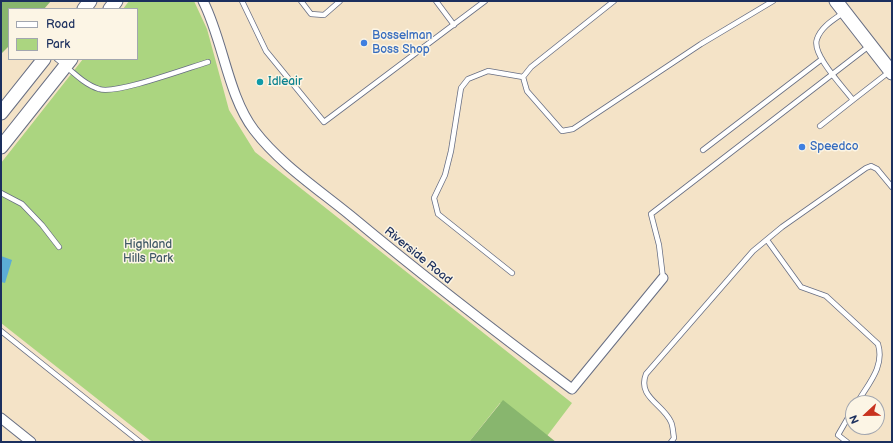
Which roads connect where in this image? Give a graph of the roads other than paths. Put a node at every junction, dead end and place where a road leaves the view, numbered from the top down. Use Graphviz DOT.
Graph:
graph roads {
  1 [pos="203,1"];
  2 [pos="242,1"];
  3 [pos="301,1"];
  4 [pos="340,1"];
  5 [pos="436,1"];
  6 [pos="485,1"];
  7 [pos="614,1"];
  8 [pos="773,1"];
  9 [pos="836,1"];
  10 [pos="844,12"];
  11 [pos="454,25"];
  12 [pos="870,45"];
  13 [pos="822,59"];
  14 [pos="43,60"];
  15 [pos="64,61"];
  16 [pos="208,62"];
  17 [pos="891,72"];
  18 [pos="833,76"];
  19 [pos="523,77"];
  20 [pos="853,100"];
  21 [pos="1,113"];
  22 [pos="820,126"];
  23 [pos="1,147"];
  24 [pos="703,150"];
  25 [pos="892,187"];
  26 [pos="1,193"];
  27 [pos="766,240"];
  28 [pos="59,247"];
  29 [pos="512,273"];
  30 [pos="662,278"];
  31 [pos="1,331"];
  32 [pos="862,395"];
  33 [pos="1,418"];
  34 [pos="845,423"];
  35 [pos="31,442"];
  36 [pos="140,442"];
  37 [pos="671,442"];
  38 [pos="847,442"];
  1 -- 30 [label="street, Riverside Road"];
  2 -- 11 [label="lane"];
  3 -- 4 [label="lane"];
  5 -- 11 [label="lane"];
  6 -- 11 [label="lane"];
  7 -- 19 [label="lane"];
  8 -- 19 [label="lane"];
  9 -- 10 [label="main road"];
  10 -- 12 [label="main road"];
  10 -- 13 [label="lane"];
  12 -- 17 [label="main road"];
  12 -- 18 [label="lane"];
  13 -- 18 [label="lane"];
  13 -- 24 [label="lane"];
  14 -- 21 [label="main road"];
  15 -- 16 [label="lane"];
  15 -- 23 [label="main road"];
  17 -- 20 [label="lane"];
  18 -- 20 [label="lane"];
  18 -- 30 [label="lane"];
  19 -- 29 [label="lane"];
  20 -- 22 [label="lane"];
  25 -- 27 [label="lane"];
  26 -- 28 [label="lane"];
  27 -- 32 [label="lane"];
  27 -- 37 [label="lane"];
  31 -- 36 [label="lane"];
  33 -- 35 [label="street"];
  34 -- 38 [label="lane"];
}
